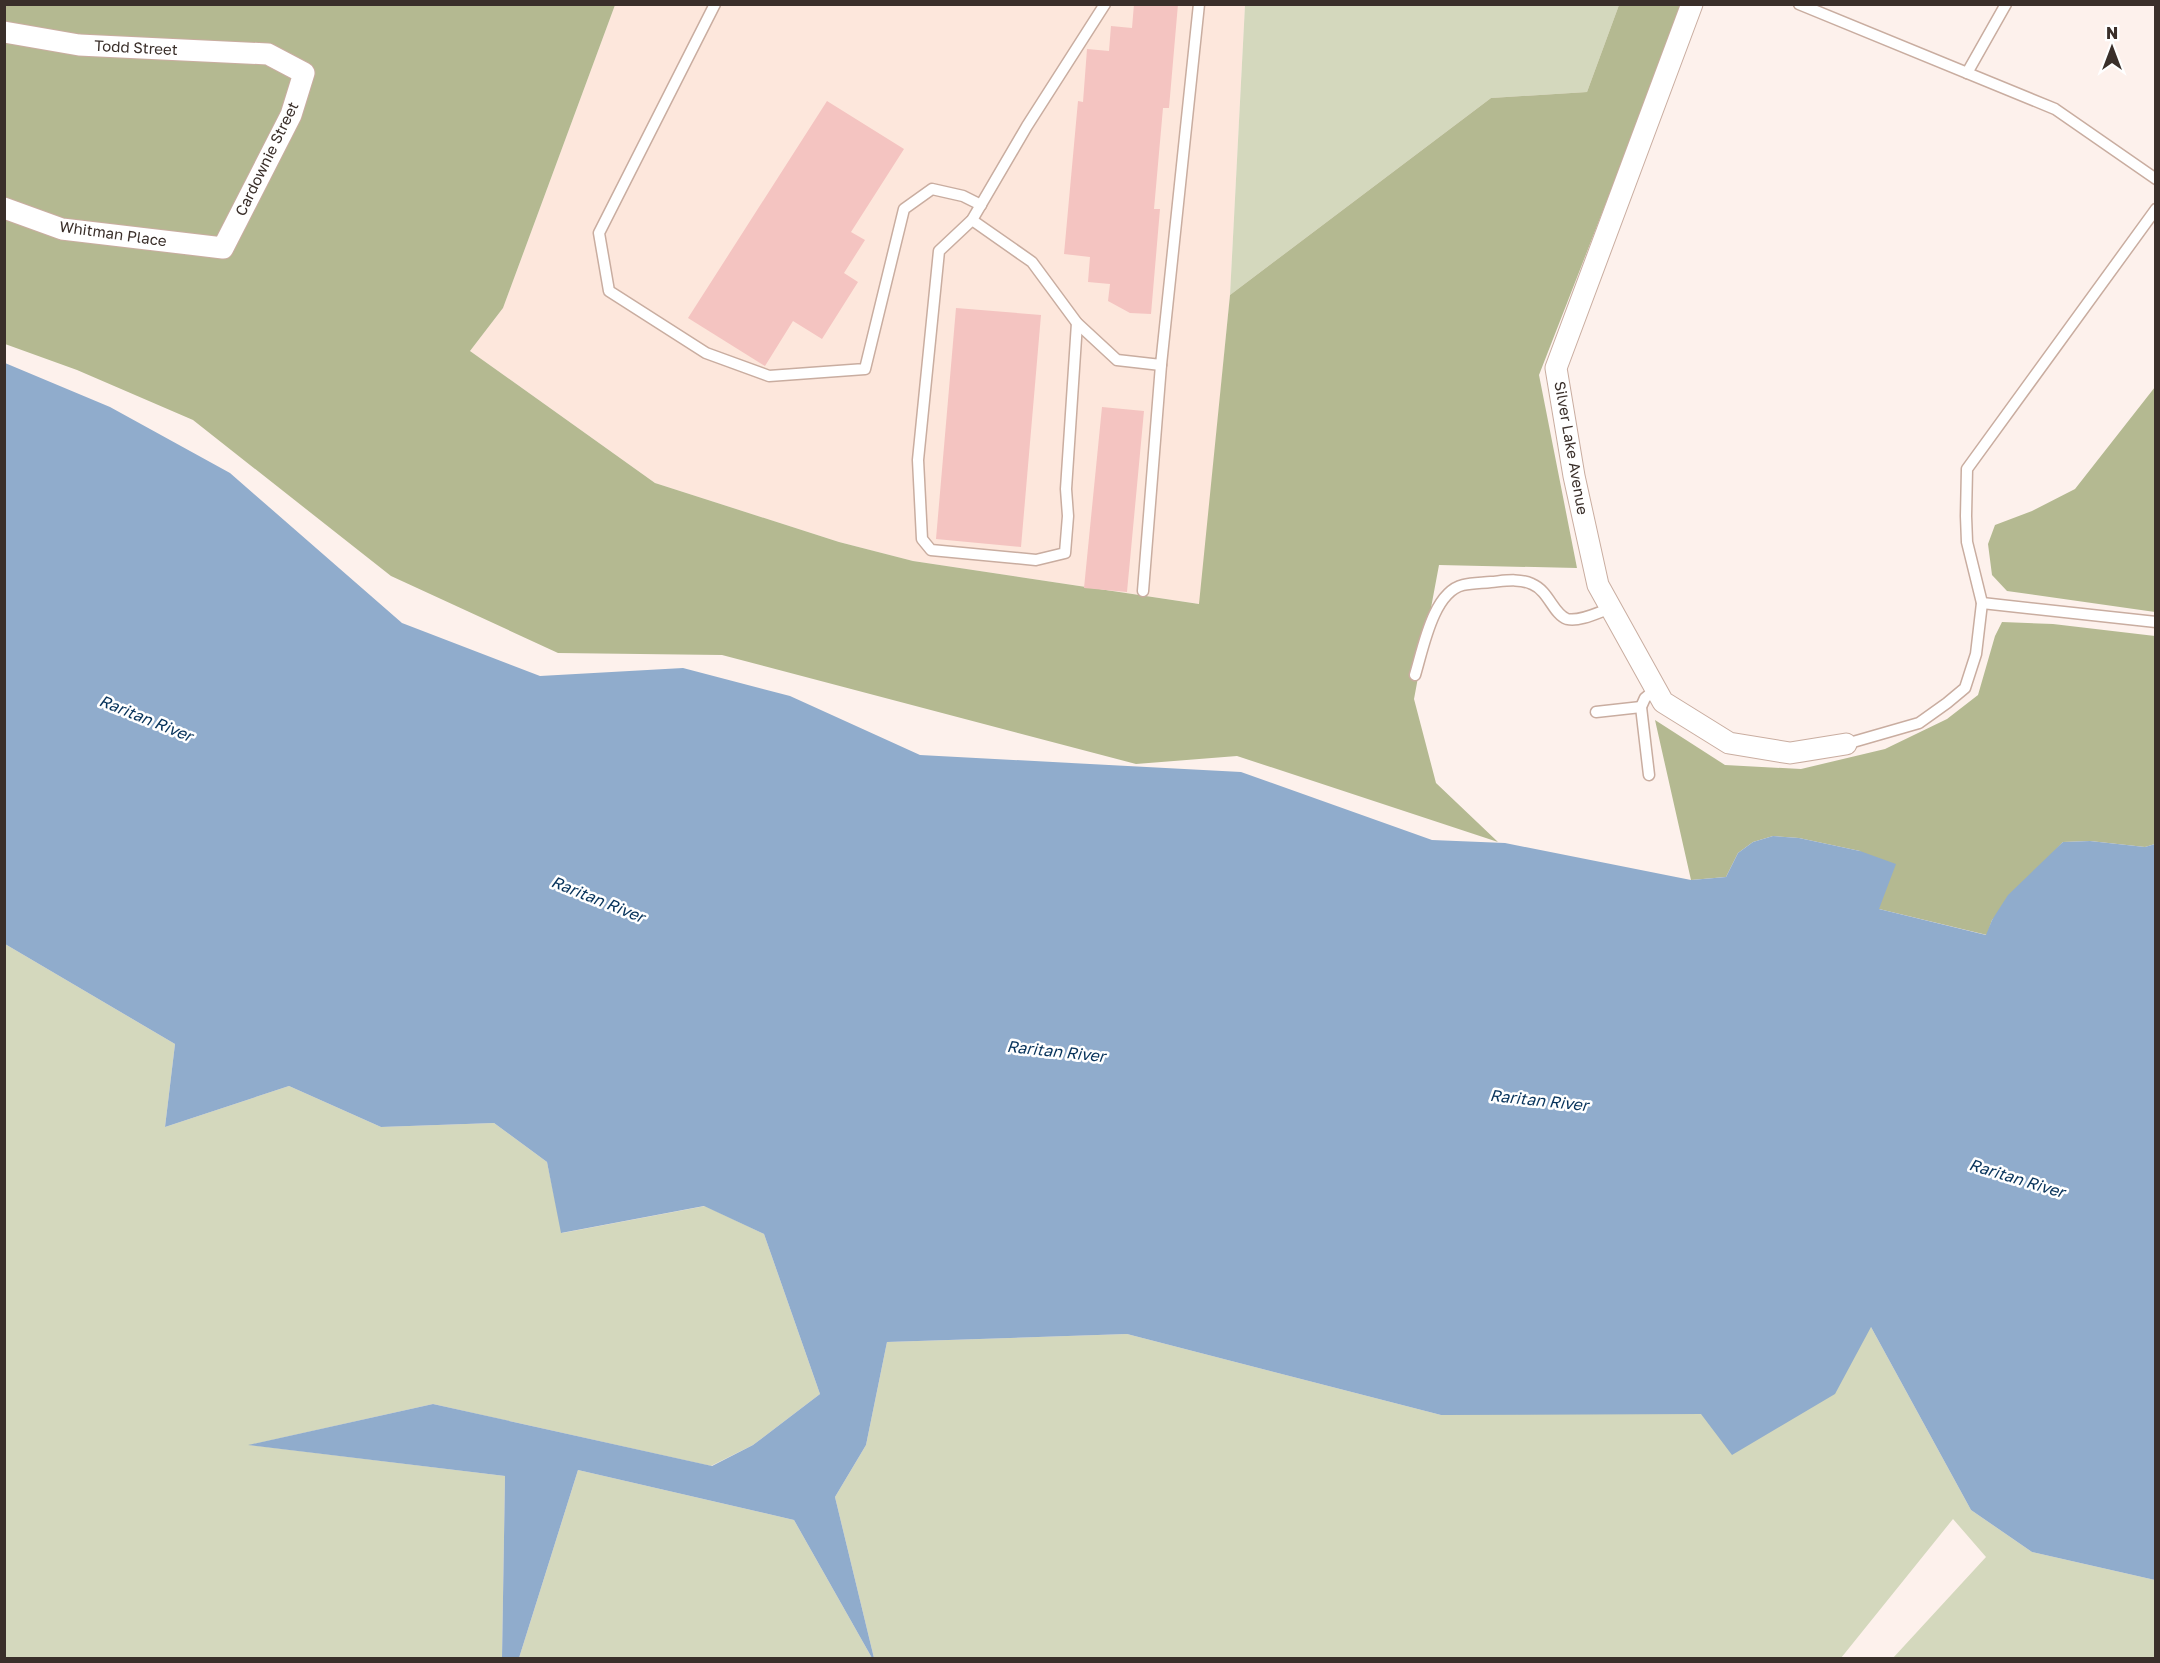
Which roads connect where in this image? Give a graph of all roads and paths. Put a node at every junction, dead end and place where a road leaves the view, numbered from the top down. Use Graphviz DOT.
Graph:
graph roads {
  1 [pos="715,4"];
  2 [pos="1105,4"];
  3 [pos="1199,4"];
  4 [pos="1692,4"];
  5 [pos="1799,4"];
  6 [pos="2006,4"];
  7 [pos="1824,9"];
  8 [pos="4,32"];
  9 [pos="268,54"];
  10 [pos="1967,73"];
  11 [pos="2156,179"];
  12 [pos="981,205"];
  13 [pos="4,208"];
  14 [pos="2156,209"];
  15 [pos="972,220"];
  16 [pos="223,248"];
  17 [pos="1077,323"];
  18 [pos="1161,365"];
  19 [pos="1143,591"];
  20 [pos="1982,603"];
  21 [pos="1611,608"];
  22 [pos="2156,622"];
  23 [pos="1415,675"];
  24 [pos="1656,689"];
  25 [pos="1641,706"];
  26 [pos="1596,712"];
  27 [pos="1846,744"];
  28 [pos="1649,775"];
  1 -- 12 [label="lane"];
  2 -- 12 [label="lane"];
  3 -- 18 [label="lane"];
  4 -- 21 [label="street, Silver Lake Avenue"];
  5 -- 7 [label="lane"];
  6 -- 10 [label="lane"];
  7 -- 10 [label="lane"];
  8 -- 9 [label="street, Todd Street"];
  9 -- 16 [label="street, Cardownie Street"];
  10 -- 11 [label="lane"];
  12 -- 15 [label="lane"];
  13 -- 16 [label="street, Whitman Place"];
  14 -- 20 [label="lane"];
  15 -- 17 [label="lane"];
  15 -- 17 [label="lane"];
  17 -- 18 [label="lane"];
  18 -- 19 [label="lane"];
  20 -- 22 [label="lane"];
  20 -- 27 [label="lane"];
  21 -- 23 [label="lane"];
  21 -- 24 [label="street, Silver Lake Avenue"];
  24 -- 25 [label="lane"];
  24 -- 27 [label="street, Silver Lake Avenue"];
  25 -- 26 [label="lane"];
  25 -- 28 [label="lane"];
}
